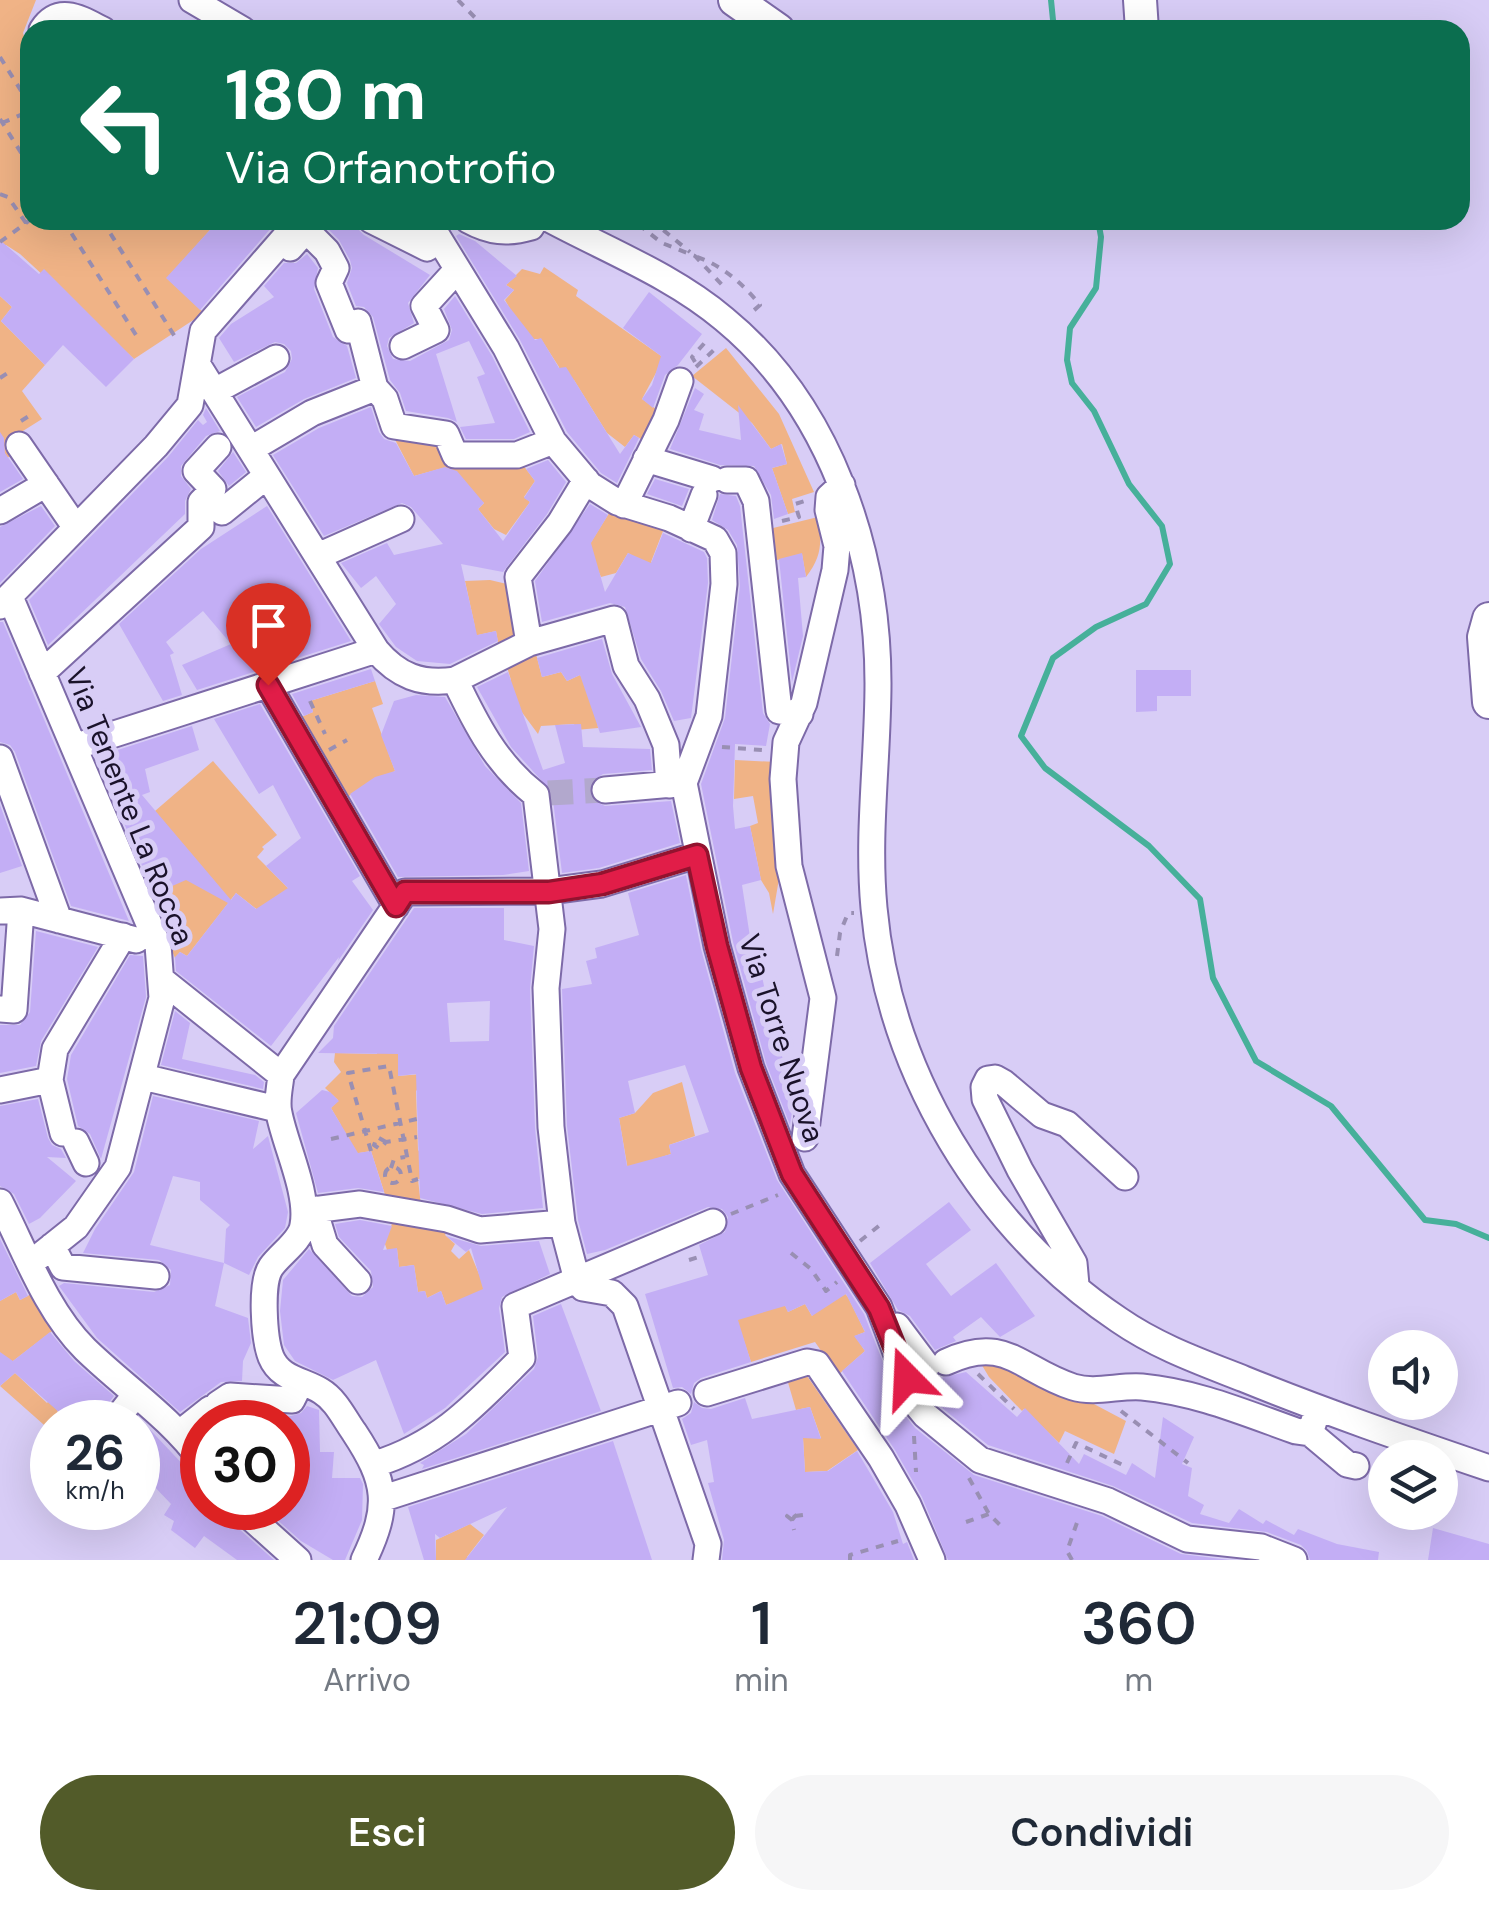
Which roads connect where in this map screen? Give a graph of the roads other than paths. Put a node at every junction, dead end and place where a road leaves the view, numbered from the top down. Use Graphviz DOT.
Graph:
graph roads {
  1 [pos="192,0"];
  2 [pos="735,0"];
  3 [pos="52,20"];
  4 [pos="84,20"];
  5 [pos="226,20"];
  6 [pos="764,20"];
  7 [pos="292,230"];
  8 [pos="390,230"];
  9 [pos="430,230"];
  10 [pos="431,230"];
  11 [pos="493,230"];
  12 [pos="523,230"];
  13 [pos="570,230"];
  14 [pos="274,252"];
  15 [pos="456,270"];
  16 [pos="403,346"];
  17 [pos="276,358"];
  18 [pos="199,367"];
  19 [pos="689,373"];
  20 [pos="375,388"];
  21 [pos="214,390"];
  22 [pos="553,441"];
  23 [pos="19,445"];
  24 [pos="218,447"];
  25 [pos="251,449"];
  26 [pos="646,459"];
  27 [pos="586,480"];
  28 [pos="259,482"];
  29 [pos="714,484"];
  30 [pos="842,485"];
  31 [pos="42,486"];
  32 [pos="204,503"];
  33 [pos="624,505"];
  34 [pos="0,511"];
  35 [pos="401,520"];
  36 [pos="76,528"];
  37 [pos="691,528"];
  38 [pos="318,556"];
  39 [pos="5,601"];
  40 [pos="1489,619"];
  41 [pos="528,644"];
  42 [pos="376,650"];
  43 [pos="626,666"];
  44 [pos="42,672"];
  45 [pos="602,678"];
  46 [pos="454,680"];
  47 [pos="268,685"];
  48 [pos="1488,685"];
  49 [pos="789,712"];
  50 [pos="74,748"];
  51 [pos="0,758"];
  52 [pos="677,784"];
  53 [pos="605,790"];
  54 [pos="697,855"];
  55 [pos="549,892"];
  56 [pos="396,906"];
  57 [pos="10,910"];
  58 [pos="58,920"];
  59 [pos="123,936"];
  60 [pos="158,946"];
  61 [pos="162,980"];
  62 [pos="0,1010"];
  63 [pos="281,1075"];
  64 [pos="143,1077"];
  65 [pos="50,1080"];
  66 [pos="0,1090"];
  67 [pos="278,1109"];
  68 [pos="805,1138"];
  69 [pos="84,1161"];
  70 [pos="1125,1177"];
  71 [pos="0,1202"];
  72 [pos="310,1210"];
  73 [pos="714,1222"];
  74 [pos="562,1223"];
  75 [pos="42,1255"];
  76 [pos="156,1276"];
  77 [pos="358,1280"];
  78 [pos="577,1280"];
  79 [pos="1076,1286"];
  80 [pos="879,1308"];
  81 [pos="312,1387"];
  82 [pos="707,1393"];
  83 [pos="136,1394"];
  84 [pos="131,1400"];
  85 [pos="224,1400"];
  86 [pos="292,1400"];
  87 [pos="292,1400"];
  88 [pos="669,1406"];
  89 [pos="1314,1421"];
  90 [pos="180,1432"];
  91 [pos="374,1464"];
  92 [pos="1356,1466"];
  93 [pos="1489,1468"];
  94 [pos="395,1495"];
  95 [pos="265,1530"];
  96 [pos="381,1543"];
  97 [pos="298,1560"];
  98 [pos="364,1560"];
  99 [pos="706,1560"];
  100 [pos="932,1560"];
  101 [pos="1294,1560"];
  1 -- 5 [label="street"];
  2 -- 6 [label="main road"];
  3 -- 4 [label="street"];
  7 -- 14 [label="street"];
  8 -- 9 [label="street"];
  10 -- 15 [label="street"];
  11 -- 12 [label="street"];
  13 -- 30 [label="street"];
  14 -- 18 [label="street"];
  14 -- 20 [label="street"];
  15 -- 16 [label="street"];
  15 -- 22 [label="street"];
  17 -- 21 [label="street"];
  18 -- 21 [label="street"];
  18 -- 36 [label="street"];
  19 -- 26 [label="street"];
  20 -- 22 [label="street"];
  20 -- 25 [label="street"];
  21 -- 25 [label="street"];
  22 -- 27 [label="street"];
  23 -- 31 [label="street"];
  24 -- 32 [label="street"];
  25 -- 38 [label="street"];
  26 -- 29 [label="street"];
  26 -- 33 [label="street"];
  27 -- 33 [label="street"];
  27 -- 41 [label="street"];
  28 -- 32 [label="street"];
  29 -- 37 [label="street"];
  29 -- 49 [label="street"];
  30 -- 49 [label="street"];
  30 -- 79 [label="street"];
  31 -- 34 [label="street"];
  31 -- 36 [label="street"];
  32 -- 44 [label="street"];
  33 -- 37 [label="street"];
  35 -- 38 [label="street"];
  36 -- 39 [label="street"];
  37 -- 52 [label="street"];
  38 -- 42 [label="street"];
  39 -- 44 [label="street, Via Tenente La Rocca"];
  40 -- 48 [label="main road"];
  41 -- 43 [label="street, Via Torre Nuova"];
  41 -- 46 [label="street"];
  42 -- 46 [label="street"];
  42 -- 47 [label="street"];
  43 -- 45 [label="street"];
  43 -- 52 [label="street, Via Torre Nuova"];
  44 -- 50 [label="street, Via Tenente La Rocca"];
  46 -- 55 [label="street"];
  47 -- 50 [label="street"];
  47 -- 56 [label="street"];
  49 -- 68 [label="street"];
  50 -- 60 [label="street, Via Tenente La Rocca"];
  51 -- 58 [label="street"];
  52 -- 53 [label="street"];
  52 -- 54 [label="street, Via Torre Nuova"];
  54 -- 55 [label="street"];
  54 -- 80 [label="street, Via Torre Nuova"];
  55 -- 56 [label="street"];
  55 -- 74 [label="street"];
  56 -- 63 [label="street"];
  57 -- 58 [label="street"];
  57 -- 62 [label="street"];
  58 -- 59 [label="street"];
  59 -- 60 [label="street"];
  59 -- 65 [label="street"];
  60 -- 61 [label="street, Via Tenente La Rocca"];
  61 -- 63 [label="street"];
  61 -- 64 [label="street, Via Tenente La Rocca"];
  63 -- 67 [label="street"];
  64 -- 67 [label="street"];
  64 -- 69 [label="street, Via Tenente La Rocca"];
  65 -- 66 [label="street"];
  65 -- 69 [label="street"];
  67 -- 72 [label="street"];
  69 -- 75 [label="street, Via Tenente La Rocca"];
  70 -- 79 [label="street"];
  71 -- 75 [label="street"];
  72 -- 74 [label="street"];
  72 -- 77 [label="street"];
  72 -- 81 [label="street"];
  73 -- 78 [label="street"];
  74 -- 78 [label="street"];
  75 -- 76 [label="street"];
  75 -- 83 [label="street"];
  78 -- 88 [label="street"];
  78 -- 91 [label="street"];
  79 -- 89 [label="street"];
  80 -- 89 [label="street"];
  80 -- 101 [label="street, Via Torre Nuova"];
  81 -- 86 [label="street"];
  81 -- 91 [label="street"];
  82 -- 100 [label="street"];
  83 -- 84 [label="street"];
  83 -- 90 [label="street"];
  85 -- 87 [label="street"];
  88 -- 94 [label="street"];
  88 -- 99 [label="street"];
  89 -- 92 [label="street"];
  89 -- 93 [label="street"];
  91 -- 94 [label="street"];
  94 -- 96 [label="street"];
  95 -- 97 [label="street"];
  96 -- 98 [label="street"];
}
